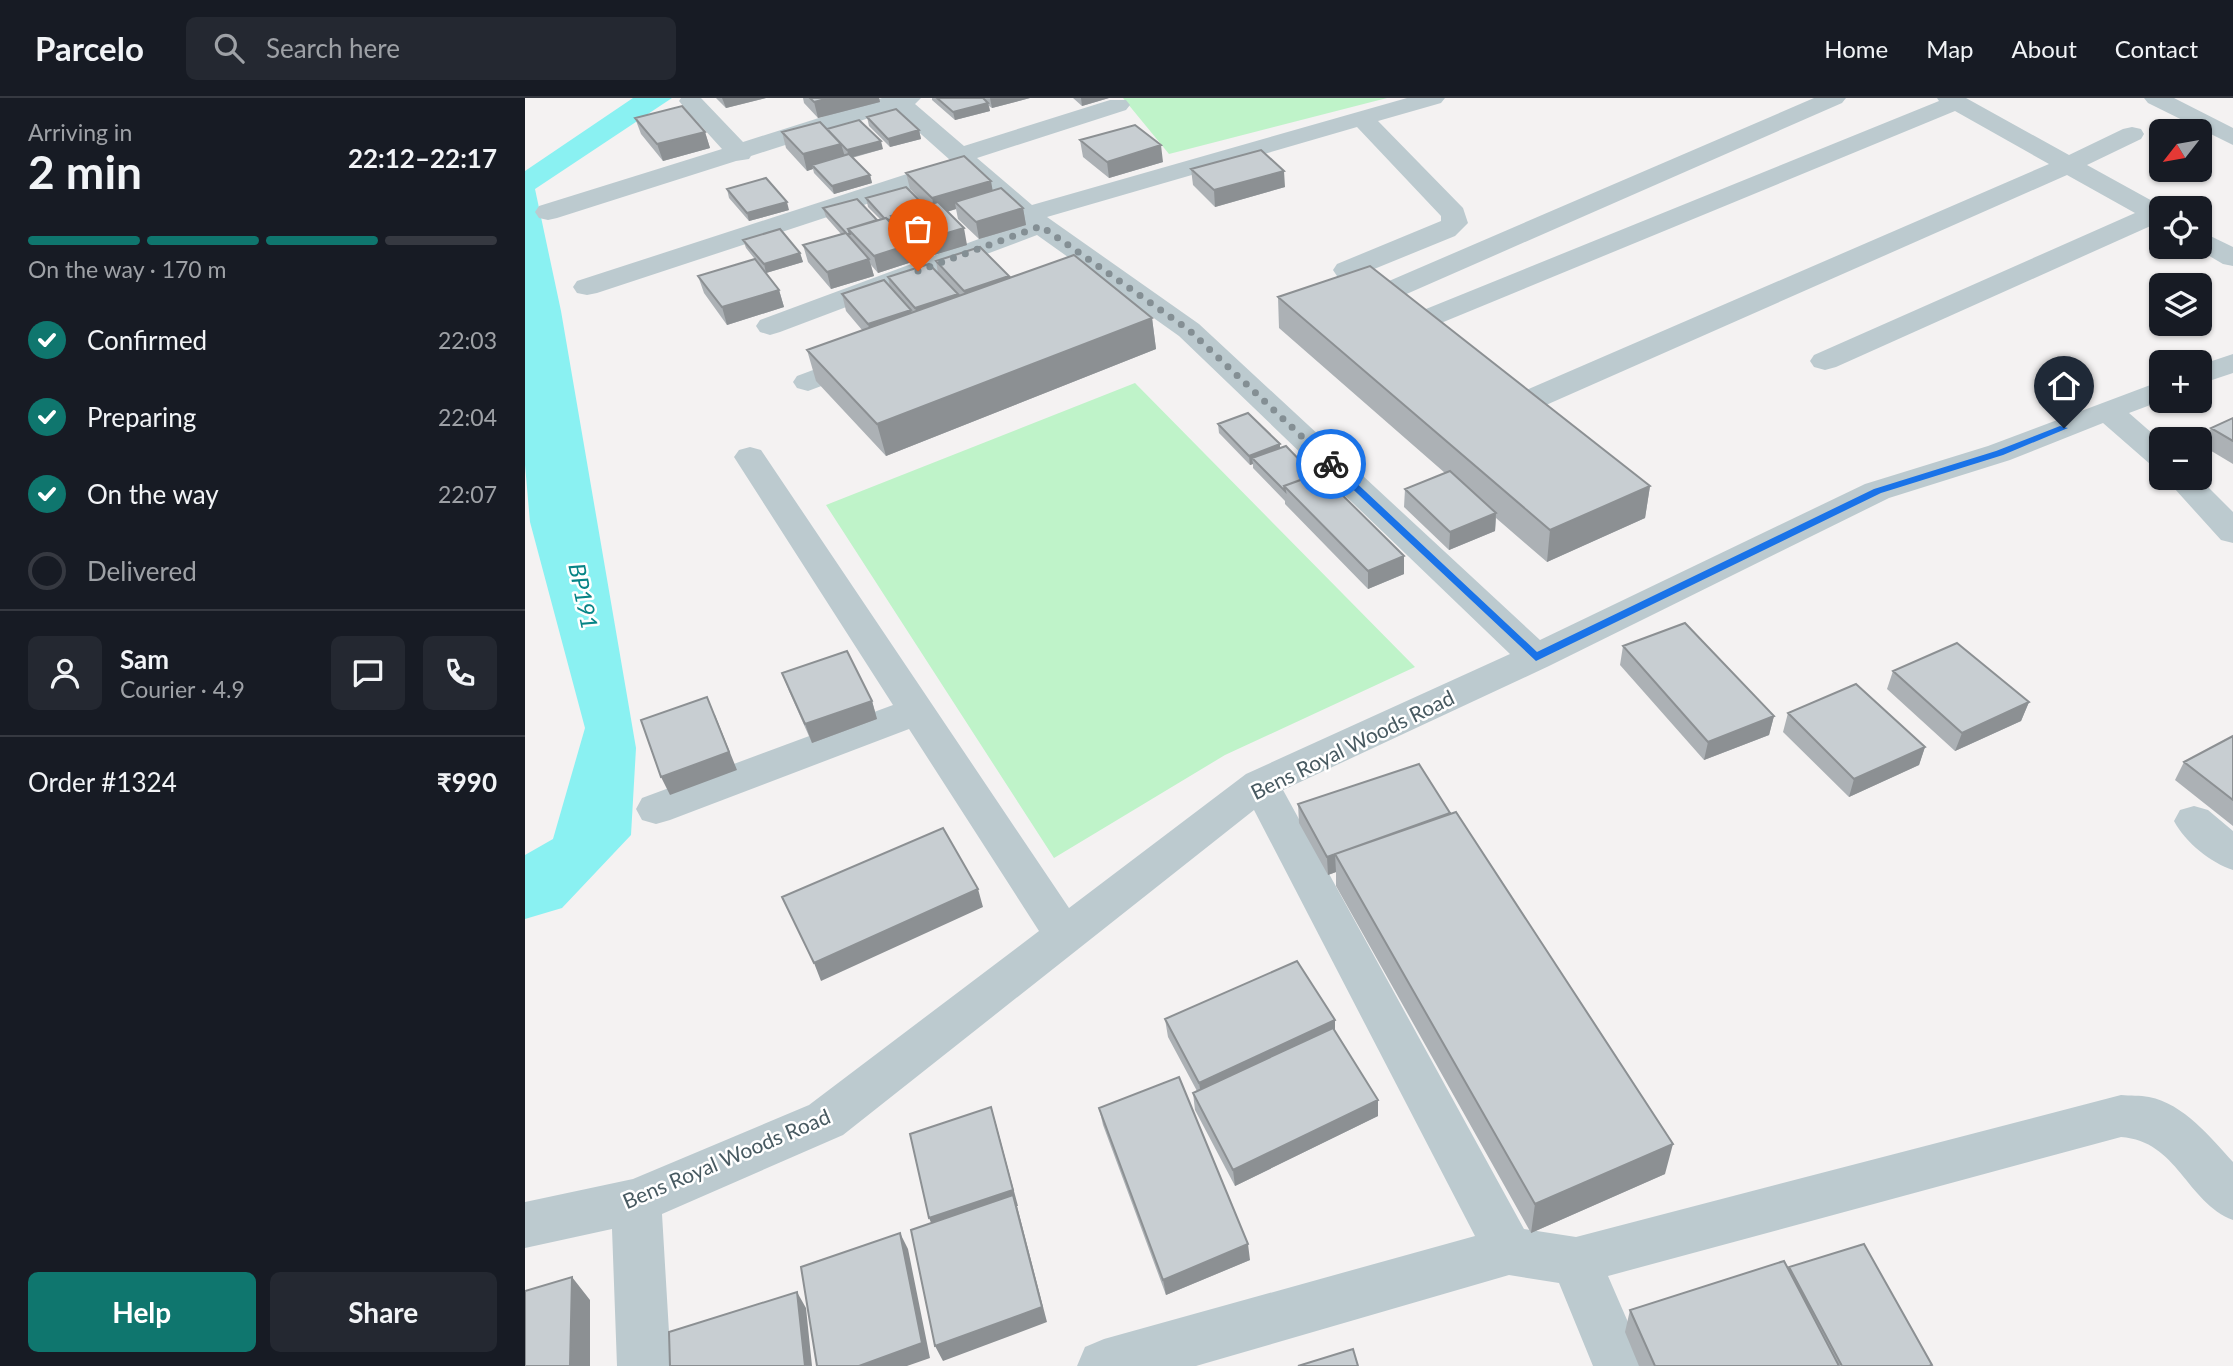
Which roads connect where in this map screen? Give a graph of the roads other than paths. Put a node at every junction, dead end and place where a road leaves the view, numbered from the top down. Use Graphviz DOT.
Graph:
graph roads {
  1 [pos="1433,98"];
  2 [pos="1834,98"];
  3 [pos="2157,98"];
  4 [pos="900,99"];
  5 [pos="691,102"];
  6 [pos="2001,103"];
  7 [pos="1960,104"];
  8 [pos="1118,105"];
  9 [pos="1361,118"];
  10 [pos="2132,134"];
  11 [pos="2233,138"];
  12 [pos="740,153"];
  13 [pos="963,158"];
  14 [pos="2068,165"];
  15 [pos="2149,211"];
  16 [pos="548,212"];
  17 [pos="1034,220"];
  18 [pos="2149,220"];
  19 [pos="2212,246"];
  20 [pos="2233,258"];
  21 [pos="1347,270"];
  22 [pos="586,287"];
  23 [pos="1392,290"];
  24 [pos="1431,317"];
  25 [pos="770,326"];
  26 [pos="884,353"];
  27 [pos="1825,361"];
  28 [pos="2233,363"];
  29 [pos="2212,371"];
  30 [pos="807,382"];
  31 [pos="2149,395"];
  32 [pos="1526,402"];
  33 [pos="2107,411"];
  34 [pos="2149,447"];
  35 [pos="750,457"];
  36 [pos="2193,490"];
  37 [pos="2233,532"];
  38 [pos="1536,657"];
  39 [pos="917,711"];
  40 [pos="1260,784"];
  41 [pos="656,809"];
  42 [pos="2194,821"];
  43 [pos="2233,854"];
  44 [pos="1065,936"];
  45 [pos="2233,1197"];
  46 [pos="636,1201"];
  47 [pos="525,1225"];
  48 [pos="1509,1251"];
  49 [pos="1576,1261"];
  50 [pos="1109,1365"];
  51 [pos="644,1366"];
  52 [pos="1620,1366"];
  1 -- 9 [label="street"];
  2 -- 23 [label="street"];
  3 -- 11 [label="street"];
  4 -- 12 [label="street"];
  4 -- 13 [label="street"];
  5 -- 12 [label="street"];
  6 -- 7 [label="street"];
  7 -- 14 [label="street"];
  7 -- 24 [label="street"];
  8 -- 13 [label="street"];
  9 -- 17 [label="street"];
  9 -- 21 [label="street"];
  10 -- 14 [label="street"];
  12 -- 16 [label="street"];
  13 -- 17 [label="street"];
  13 -- 22 [label="street"];
  14 -- 15 [label="street"];
  14 -- 32 [label="street"];
  17 -- 25 [label="street"];
  17 -- 38 [label="street"];
  18 -- 27 [label="street"];
  19 -- 20 [label="street"];
  26 -- 30 [label="street"];
  28 -- 29 [label="street"];
  31 -- 33 [label="street, Bens Royal Woods Road"];
  33 -- 34 [label="street"];
  33 -- 38 [label="street, Bens Royal Woods Road"];
  35 -- 39 [label="street"];
  36 -- 37 [label="street"];
  38 -- 40 [label="street, Bens Royal Woods Road"];
  39 -- 41 [label="street"];
  39 -- 44 [label="street"];
  40 -- 44 [label="street, Bens Royal Woods Road"];
  40 -- 48 [label="street"];
  42 -- 43 [label="street"];
  44 -- 46 [label="street, Bens Royal Woods Road"];
  45 -- 49 [label="street"];
  46 -- 47 [label="street, Bens Royal Woods Road"];
  46 -- 51 [label="street"];
  48 -- 49 [label="street"];
  48 -- 50 [label="street"];
  49 -- 52 [label="street"];
}
